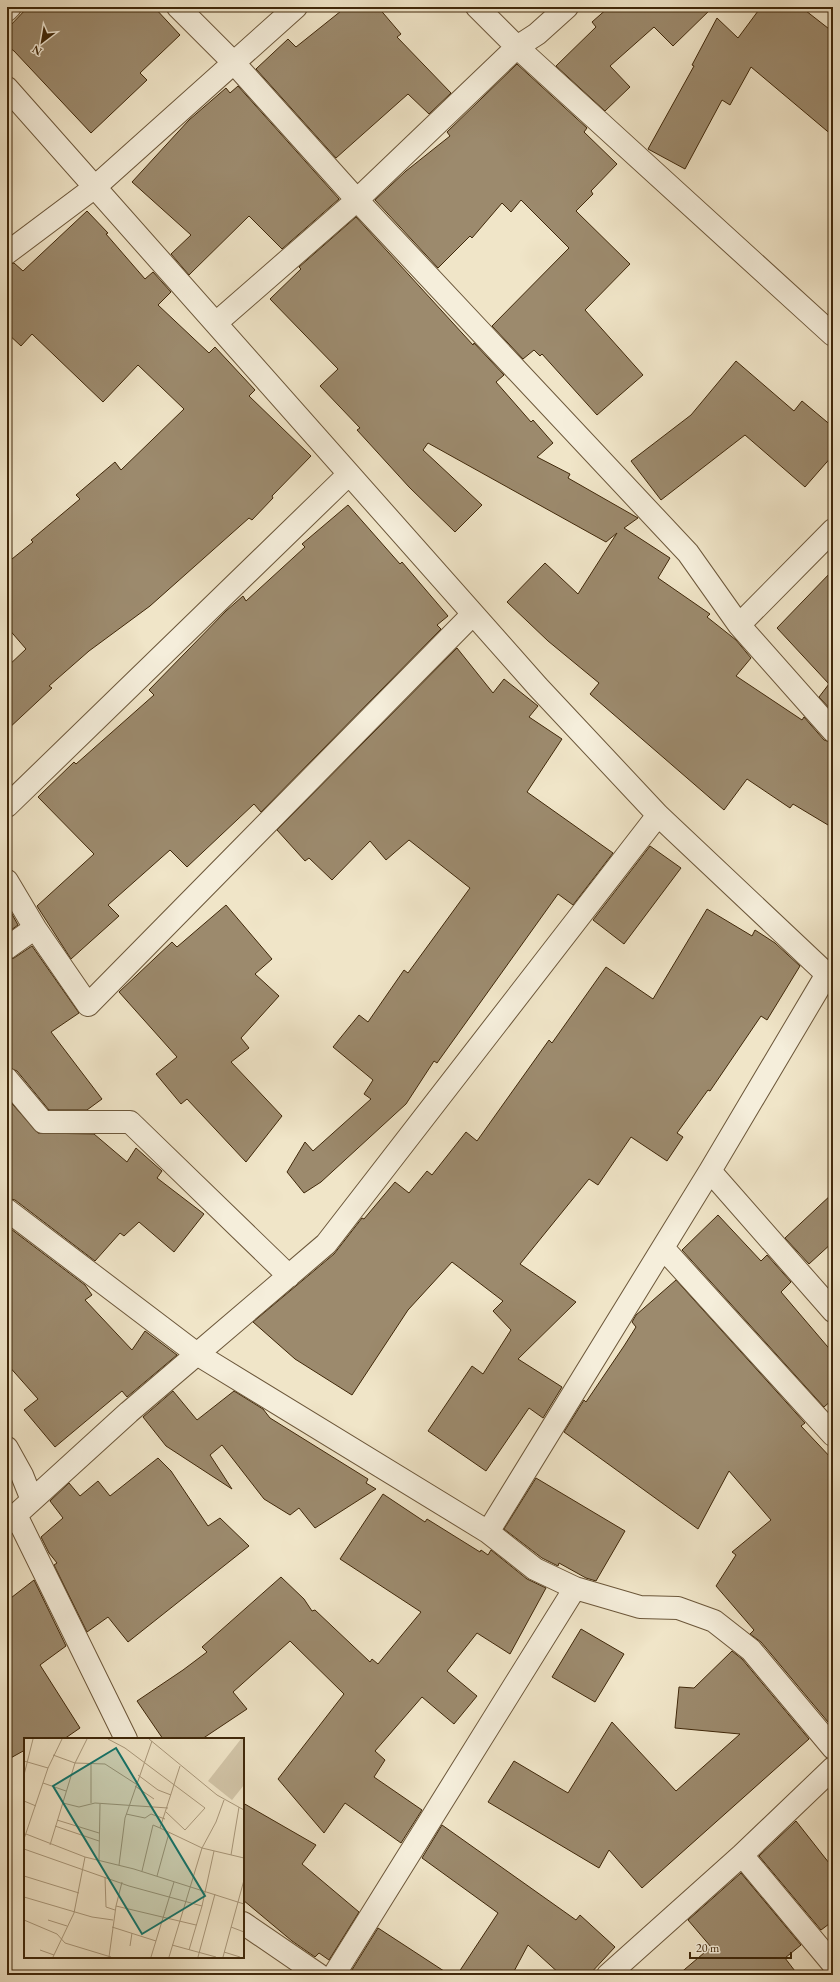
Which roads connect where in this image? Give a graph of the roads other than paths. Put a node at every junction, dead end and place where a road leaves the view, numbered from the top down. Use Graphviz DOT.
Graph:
graph roads {
  1 [pos="10,7"];
  2 [pos="178,7"];
  3 [pos="296,7"];
  4 [pos="477,7"];
  5 [pos="567,7"];
  6 [pos="7,10"];
  7 [pos="517,47"];
  8 [pos="234,63"];
  9 [pos="7,88"];
  10 [pos="95,188"];
  11 [pos="357,200"];
  12 [pos="7,253"];
  13 [pos="216,323"];
  14 [pos="833,335"];
  15 [pos="349,474"];
  16 [pos="833,530"];
  17 [pos="473,614"];
  18 [pos="739,625"];
  19 [pos="833,731"];
  20 [pos="7,806"];
  21 [pos="658,815"];
  22 [pos="7,881"];
  23 [pos="35,928"];
  24 [pos="7,948"];
  25 [pos="830,977"];
  26 [pos="7,1079"];
  27 [pos="710,1171"];
  28 [pos="7,1210"];
  29 [pos="663,1248"];
  30 [pos="288,1276"];
  31 [pos="833,1311"];
  32 [pos="197,1354"];
  33 [pos="833,1435"];
  34 [pos="7,1448"];
  35 [pos="18,1513"];
  36 [pos="488,1532"];
  37 [pos="575,1588"];
  38 [pos="126,1738"];
  39 [pos="833,1748"];
  40 [pos="833,1768"];
  41 [pos="742,1855"];
  42 [pos="244,1924"];
  43 [pos="833,1964"];
  44 [pos="319,1975"];
  45 [pos="334,1975"];
  46 [pos="608,1975"];
  1 -- 6 [label="street"];
  2 -- 8 [label="street"];
  3 -- 8 [label="street"];
  4 -- 7 [label="street"];
  5 -- 7 [label="street"];
  7 -- 11 [label="street"];
  7 -- 14 [label="street"];
  8 -- 10 [label="street"];
  8 -- 11 [label="street"];
  9 -- 10 [label="street"];
  10 -- 12 [label="street"];
  10 -- 13 [label="street"];
  11 -- 13 [label="street"];
  11 -- 18 [label="street"];
  13 -- 15 [label="street"];
  15 -- 17 [label="street"];
  15 -- 20 [label="street"];
  16 -- 18 [label="street"];
  17 -- 21 [label="street"];
  17 -- 23 [label="street"];
  18 -- 19 [label="street"];
  21 -- 25 [label="street"];
  21 -- 30 [label="street"];
  22 -- 23 [label="street"];
  23 -- 24 [label="street"];
  25 -- 27 [label="street"];
  26 -- 30 [label="street"];
  27 -- 29 [label="street"];
  27 -- 31 [label="street"];
  28 -- 32 [label="street"];
  29 -- 33 [label="street"];
  29 -- 36 [label="street"];
  30 -- 32 [label="street"];
  32 -- 35 [label="street"];
  32 -- 36 [label="street"];
  34 -- 35 [label="street"];
  35 -- 38 [label="street"];
  36 -- 37 [label="street"];
  37 -- 39 [label="street"];
  37 -- 45 [label="street"];
  40 -- 41 [label="street"];
  41 -- 43 [label="street"];
  41 -- 46 [label="street"];
  42 -- 44 [label="street"];
}
